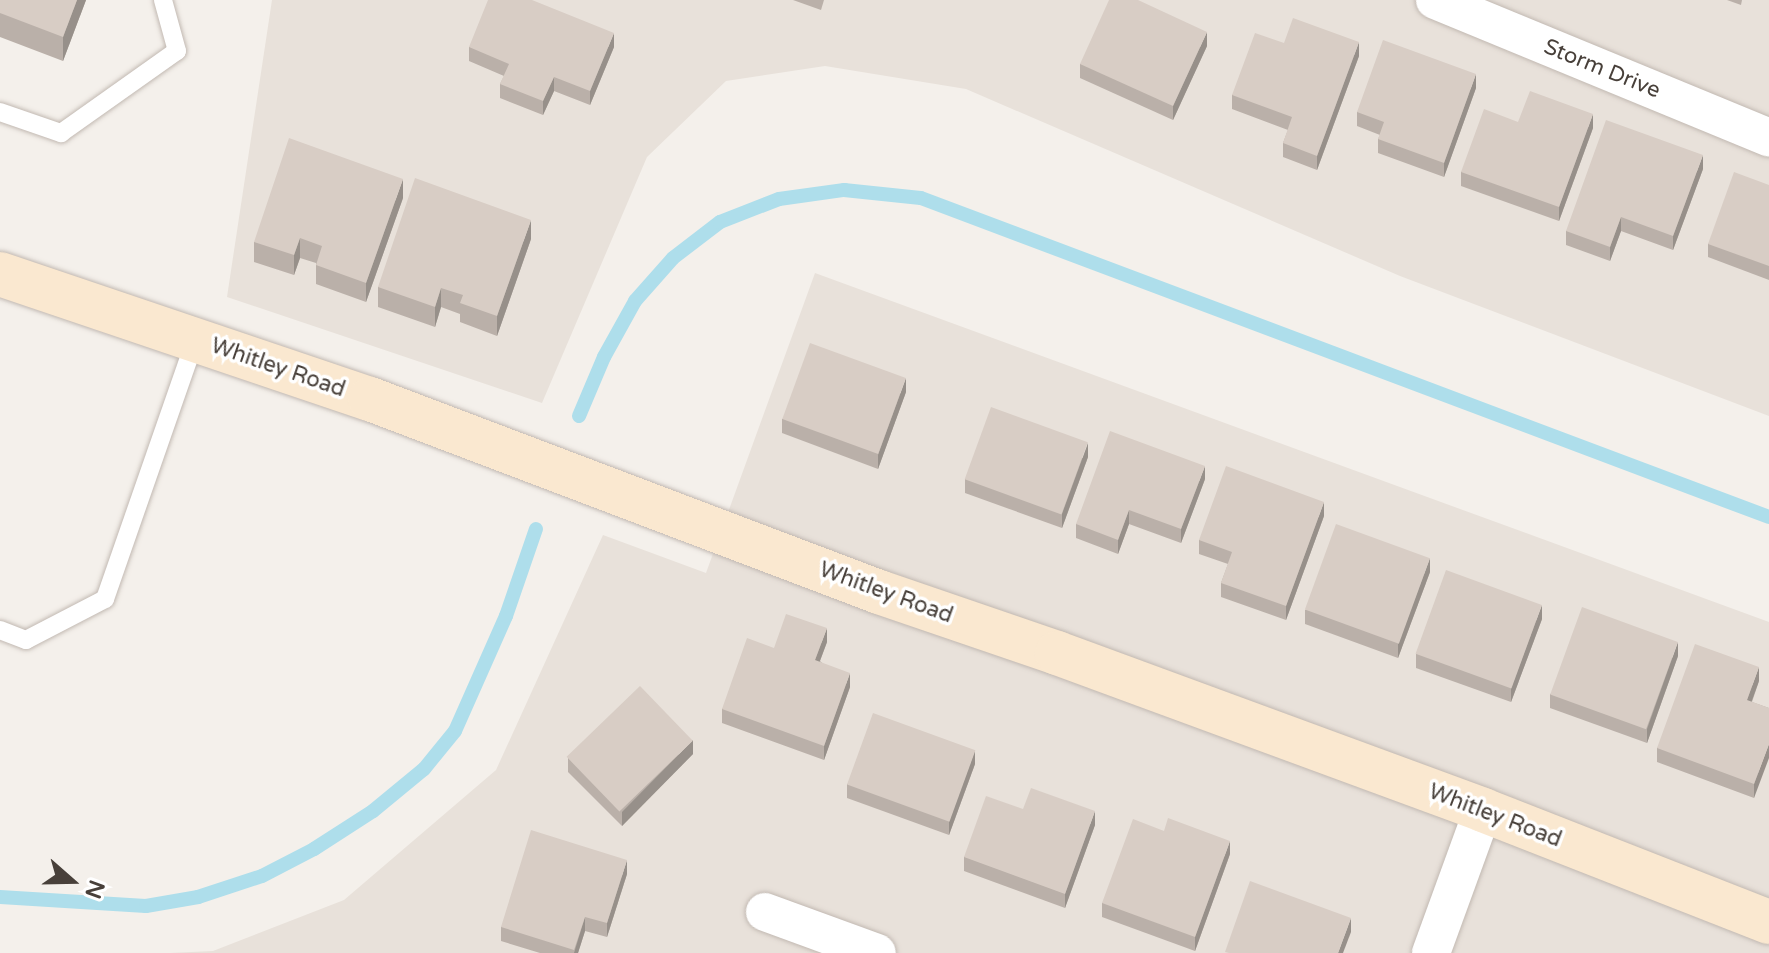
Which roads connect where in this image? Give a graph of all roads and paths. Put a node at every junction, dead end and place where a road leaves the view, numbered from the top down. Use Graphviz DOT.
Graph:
graph roads {
  1 [pos="163,0"];
  2 [pos="1435,0"];
  3 [pos="0,112"];
  4 [pos="1769,138"];
  5 [pos="0,274"];
  6 [pos="195,340"];
  7 [pos="0,630"];
  8 [pos="1483,810"];
  9 [pos="765,912"];
  10 [pos="1769,922"];
  11 [pos="877,953"];
  12 [pos="1431,953"];
  1 -- 3 [label="lane"];
  2 -- 4 [label="street, Storm Drive"];
  5 -- 6 [label="street, Whitley Road"];
  6 -- 7 [label="lane"];
  6 -- 8 [label="street, Whitley Road"];
  8 -- 10 [label="street, Whitley Road"];
  8 -- 12 [label="street"];
  9 -- 11 [label="street"];
}
